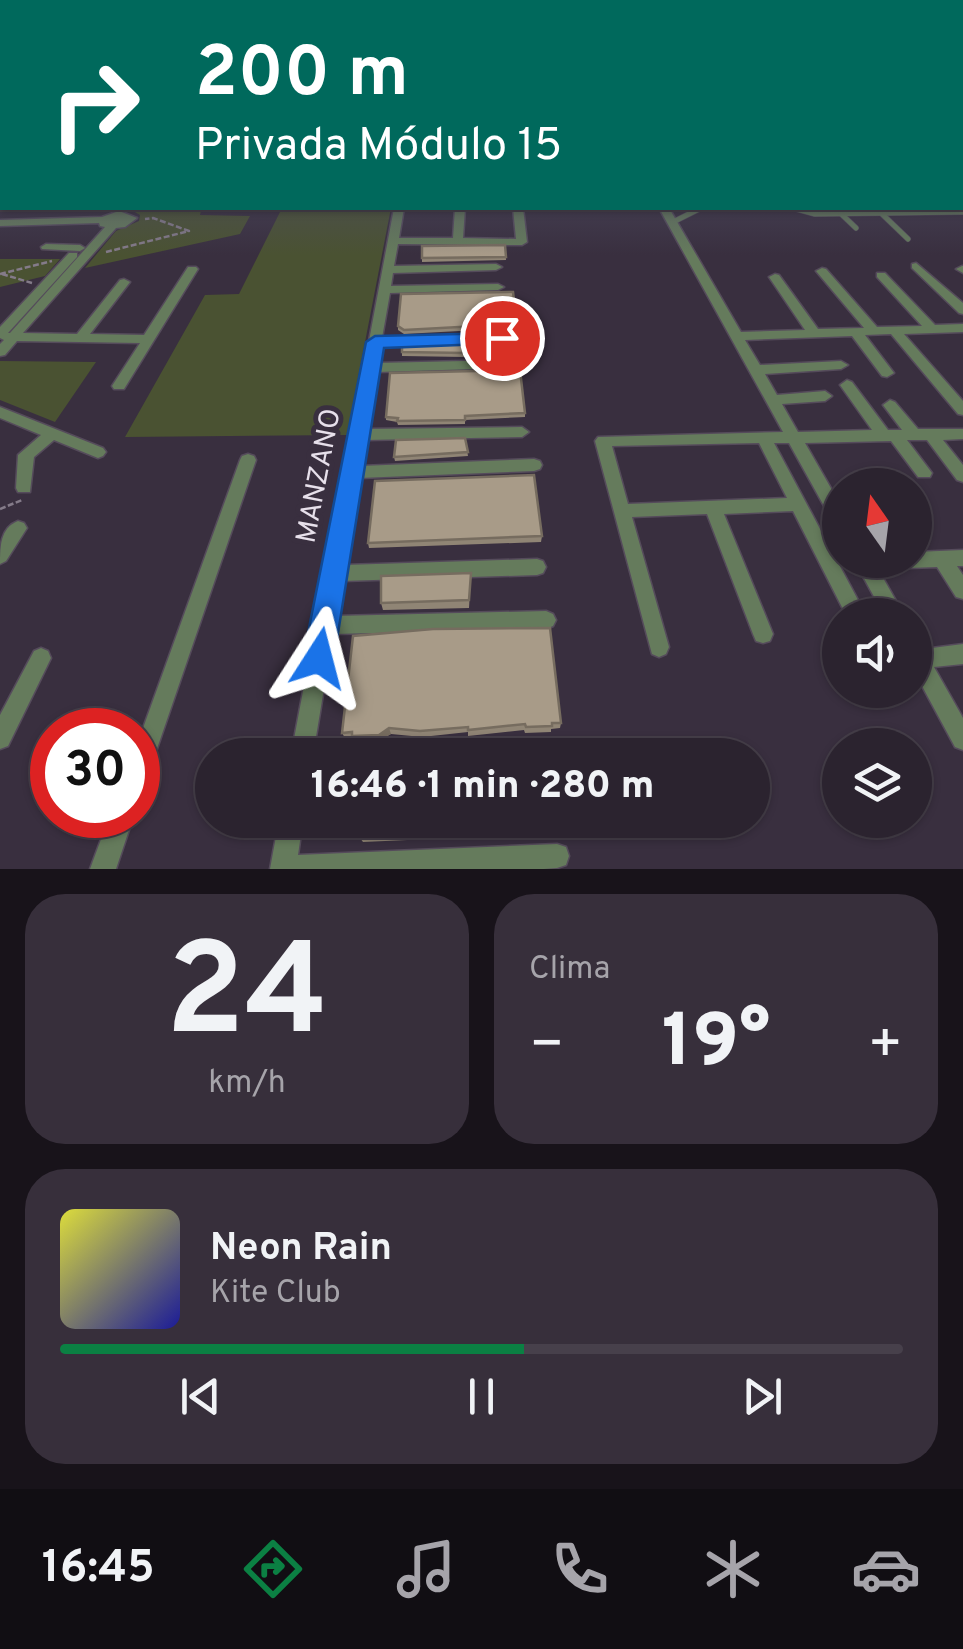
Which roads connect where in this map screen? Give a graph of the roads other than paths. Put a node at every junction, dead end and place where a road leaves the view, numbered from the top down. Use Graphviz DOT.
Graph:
graph roads {
  1 [pos="122,210"];
  2 [pos="399,210"];
  3 [pos="460,210"];
  4 [pos="518,210"];
  5 [pos="665,210"];
  6 [pos="698,210"];
  7 [pos="796,210"];
  8 [pos="838,210"];
  9 [pos="878,210"];
  10 [pos="930,210"];
  11 [pos="963,212"];
  12 [pos="0,220"];
  13 [pos="107,222"];
  14 [pos="673,222"];
  15 [pos="856,228"];
  16 [pos="908,239"];
  17 [pos="394,241"];
  18 [pos="458,241"];
  19 [pos="46,247"];
  20 [pos="80,248"];
  21 [pos="916,266"];
  22 [pos="496,268"];
  23 [pos="192,270"];
  24 [pos="388,270"];
  25 [pos="822,271"];
  26 [pos="881,275"];
  27 [pos="774,277"];
  28 [pos="124,282"];
  29 [pos="498,287"];
  30 [pos="385,290"];
  31 [pos="963,310"];
  32 [pos="0,316"];
  33 [pos="17,316"];
  34 [pos="963,328"];
  35 [pos="932,329"];
  36 [pos="895,330"];
  37 [pos="873,331"];
  38 [pos="856,332"];
  39 [pos="814,333"];
  40 [pos="5,336"];
  41 [pos="736,336"];
  42 [pos="81,338"];
  43 [pos="502,338"];
  44 [pos="148,339"];
  45 [pos="375,342"];
  46 [pos="0,352"];
  47 [pos="508,364"];
  48 [pos="841,364"];
  49 [pos="371,368"];
  50 [pos="756,370"];
  51 [pos="887,373"];
  52 [pos="847,385"];
  53 [pos="119,386"];
  54 [pos="825,396"];
  55 [pos="773,400"];
  56 [pos="890,405"];
  57 [pos="963,410"];
  58 [pos="0,412"];
  59 [pos="522,432"];
  60 [pos="53,434"];
  61 [pos="963,434"];
  62 [pos="358,436"];
  63 [pos="924,436"];
  64 [pos="891,437"];
  65 [pos="764,438"];
  66 [pos="794,439"];
  67 [pos="98,452"];
  68 [pos="248,460"];
  69 [pos="534,465"];
  70 [pos="919,468"];
  71 [pos="352,472"];
  72 [pos="963,476"];
  73 [pos="24,488"];
  74 [pos="822,488"];
  75 [pos="798,504"];
  76 [pos="713,508"];
  77 [pos="621,511"];
  78 [pos="18,528"];
  79 [pos="0,556"];
  80 [pos="963,558"];
  81 [pos="932,559"];
  82 [pos="942,559"];
  83 [pos="537,568"];
  84 [pos="333,573"];
  85 [pos="963,590"];
  86 [pos="847,598"];
  87 [pos="546,620"];
  88 [pos="324,625"];
  89 [pos="762,634"];
  90 [pos="659,647"];
  91 [pos="963,654"];
  92 [pos="932,655"];
  93 [pos="41,658"];
  94 [pos="932,683"];
  95 [pos="160,710"];
  96 [pos="0,738"];
  97 [pos="305,738"];
  98 [pos="963,738"];
  99 [pos="114,838"];
  100 [pos="288,838"];
  101 [pos="557,856"];
  102 [pos="283,868"];
  103 [pos="103,869"];
  1 -- 13 [label="street"];
  2 -- 17 [label="street, MANZANO"];
  3 -- 18 [label="street"];
  4 -- 18 [label="street"];
  5 -- 14 [label="street"];
  6 -- 14 [label="lane"];
  7 -- 8 [label="lane"];
  8 -- 9 [label="lane"];
  8 -- 15 [label="lane"];
  9 -- 10 [label="lane"];
  9 -- 16 [label="lane"];
  10 -- 11 [label="lane"];
  12 -- 13 [label="street"];
  13 -- 20 [label="street"];
  13 -- 40 [label="street"];
  14 -- 41 [label="street"];
  17 -- 18 [label="street"];
  17 -- 24 [label="street, MANZANO"];
  19 -- 20 [label="street"];
  20 -- 33 [label="street"];
  21 -- 31 [label="street"];
  22 -- 24 [label="street"];
  23 -- 44 [label="street"];
  24 -- 30 [label="street, MANZANO"];
  25 -- 37 [label="street"];
  26 -- 35 [label="street"];
  27 -- 39 [label="street"];
  28 -- 42 [label="street"];
  29 -- 30 [label="street"];
  30 -- 45 [label="street, MANZANO"];
  32 -- 33 [label="street"];
  33 -- 40 [label="street"];
  34 -- 35 [label="street"];
  35 -- 36 [label="street"];
  36 -- 37 [label="street"];
  36 -- 57 [label="street"];
  37 -- 38 [label="street"];
  38 -- 39 [label="street"];
  38 -- 51 [label="street"];
  39 -- 41 [label="street"];
  40 -- 42 [label="street"];
  40 -- 46 [label="street"];
  41 -- 50 [label="street"];
  42 -- 44 [label="street"];
  43 -- 45 [label="street"];
  44 -- 53 [label="street"];
  45 -- 49 [label="street, MANZANO"];
  47 -- 49 [label="street"];
  48 -- 50 [label="street"];
  49 -- 62 [label="street, MANZANO"];
  50 -- 55 [label="street"];
  52 -- 64 [label="street"];
  54 -- 55 [label="street"];
  55 -- 66 [label="street"];
  56 -- 63 [label="street"];
  58 -- 60 [label="street"];
  59 -- 62 [label="street"];
  60 -- 67 [label="street"];
  60 -- 73 [label="street"];
  61 -- 63 [label="street"];
  62 -- 71 [label="street, MANZANO"];
  63 -- 64 [label="street"];
  63 -- 72 [label="street"];
  64 -- 66 [label="street"];
  64 -- 70 [label="street"];
  65 -- 66 [label="street"];
  65 -- 75 [label="street"];
  65 -- 77 [label="street"];
  66 -- 74 [label="street"];
  68 -- 95 [label="street"];
  69 -- 71 [label="street"];
  71 -- 84 [label="street, MANZANO"];
  75 -- 76 [label="street"];
  75 -- 86 [label="street"];
  76 -- 77 [label="street"];
  76 -- 89 [label="street"];
  77 -- 90 [label="street"];
  78 -- 79 [label="street"];
  80 -- 82 [label="street"];
  81 -- 82 [label="street"];
  82 -- 85 [label="street"];
  83 -- 84 [label="street"];
  84 -- 88 [label="street, MANZANO"];
  87 -- 88 [label="street"];
  88 -- 97 [label="street, MANZANO"];
  91 -- 92 [label="street"];
  93 -- 96 [label="street"];
  94 -- 98 [label="street"];
  99 -- 103 [label="street"];
  100 -- 102 [label="street"];
  101 -- 102 [label="street"];
}
